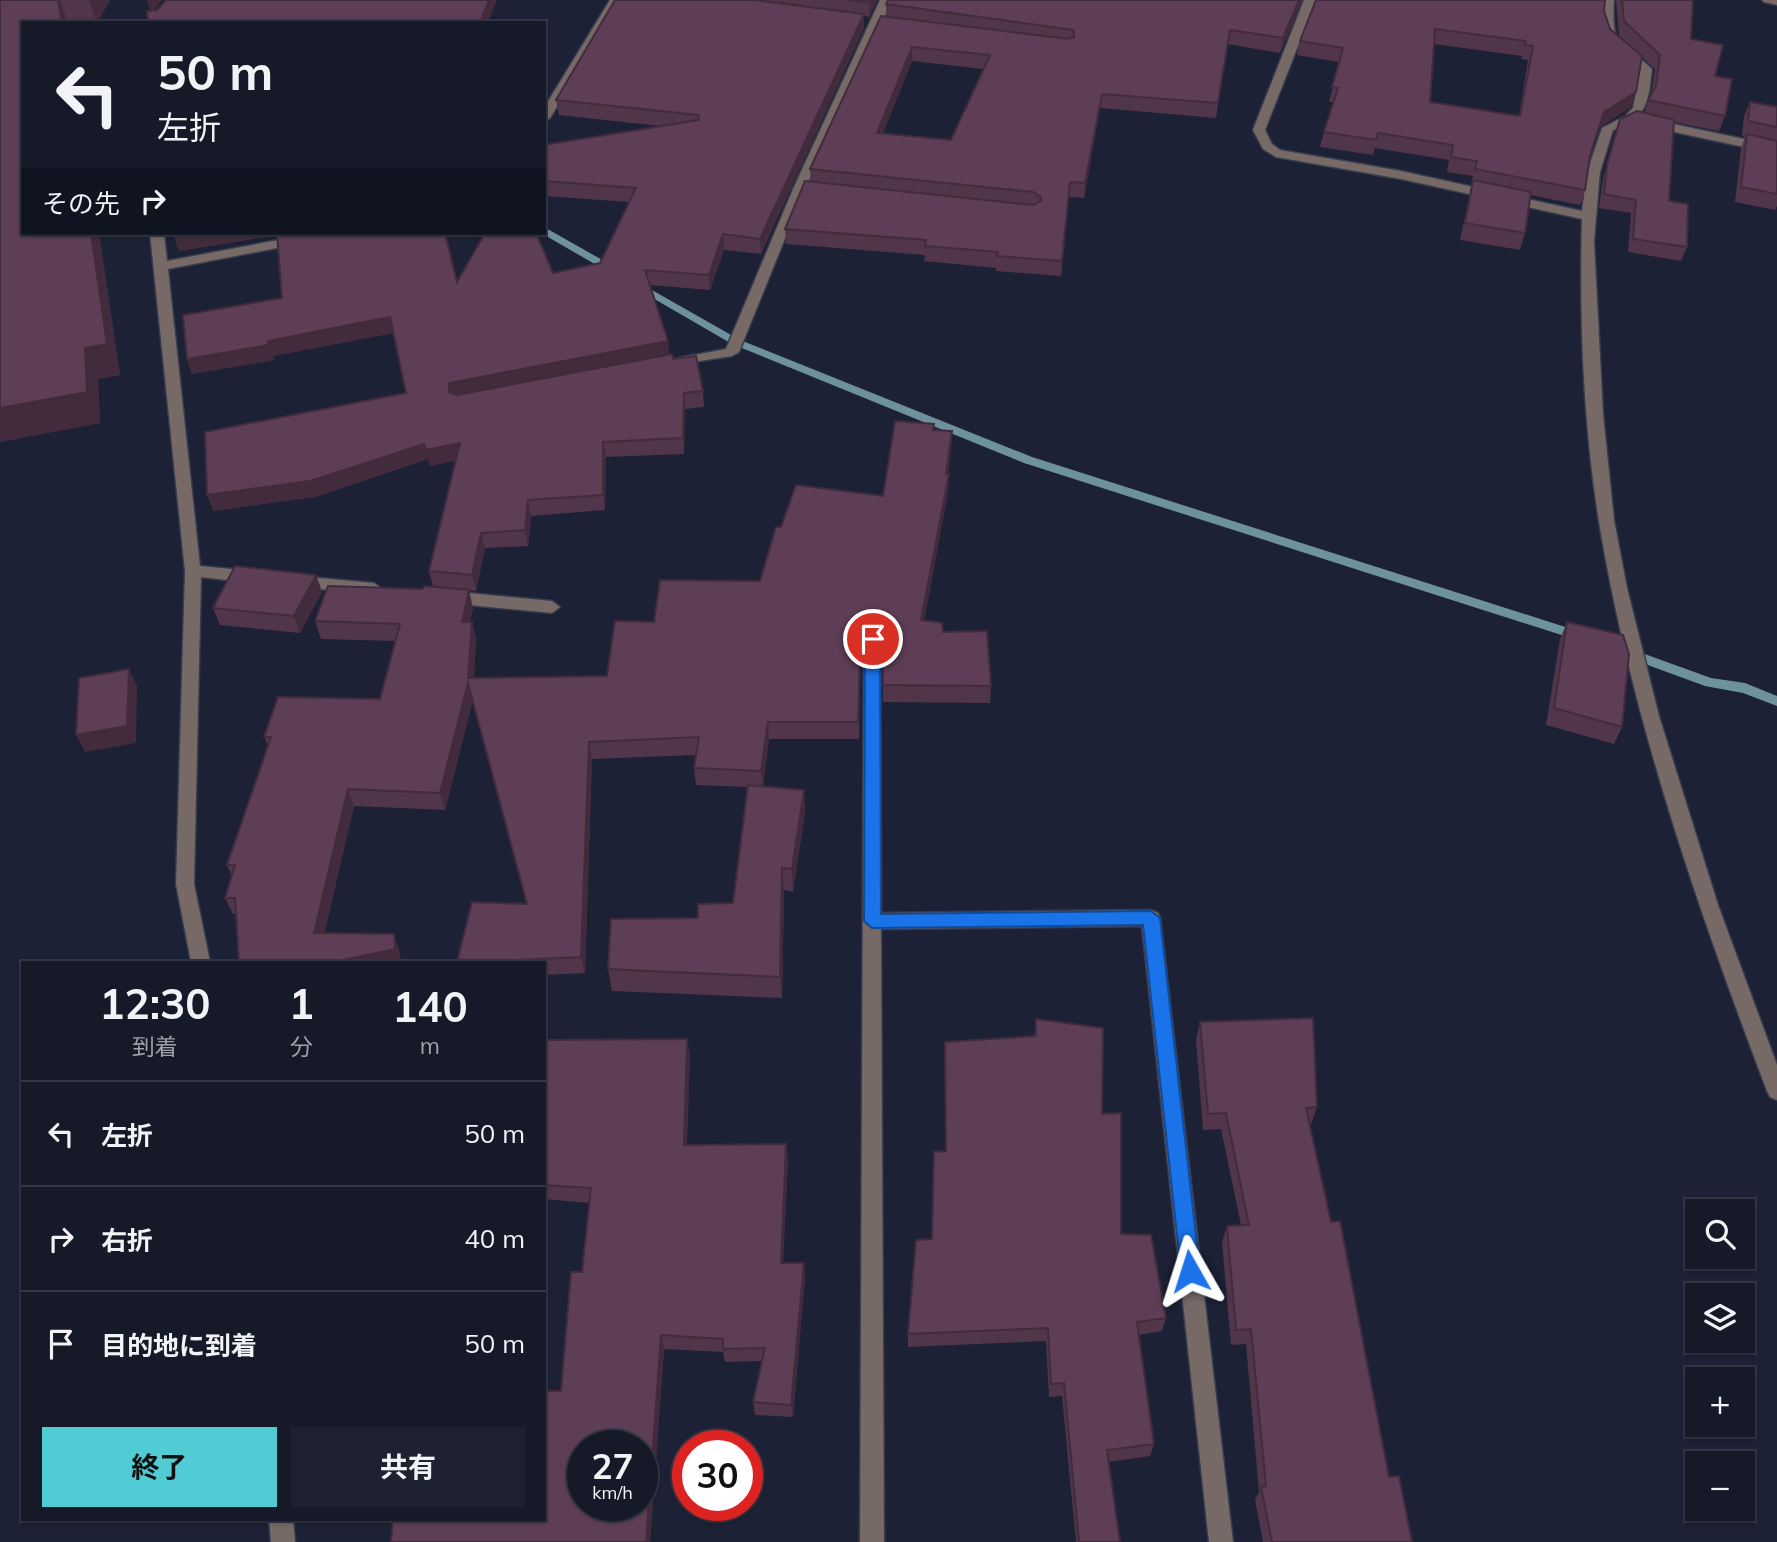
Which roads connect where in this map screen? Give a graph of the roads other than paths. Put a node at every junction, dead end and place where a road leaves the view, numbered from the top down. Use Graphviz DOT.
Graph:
graph roads {
  1 [pos="617,0"];
  2 [pos="886,0"];
  3 [pos="1310,0"];
  4 [pos="1608,0"];
  5 [pos="1768,0"];
  6 [pos="1777,2"];
  7 [pos="546,115"];
  8 [pos="1633,119"];
  9 [pos="1777,150"];
  10 [pos="1586,216"];
  11 [pos="157,235"];
  12 [pos="324,235"];
  13 [pos="162,266"];
  14 [pos="664,365"];
  15 [pos="193,571"];
  16 [pos="386,590"];
  17 [pos="428,595"];
  18 [pos="552,607"];
  19 [pos="873,639"];
  20 [pos="872,921"];
  21 [pos="201,961"];
  22 [pos="1777,1091"];
  23 [pos="281,1521"];
  24 [pos="283,1542"];
  25 [pos="873,1542"];
  26 [pos="1220,1542"];
  1 -- 7 [label="street"];
  2 -- 14 [label="street"];
  3 -- 10 [label="street"];
  4 -- 8 [label="street"];
  5 -- 6 [label="street"];
  8 -- 9 [label="street"];
  8 -- 10 [label="street"];
  10 -- 22 [label="street"];
  11 -- 13 [label="street"];
  12 -- 13 [label="street"];
  13 -- 15 [label="street"];
  15 -- 16 [label="street"];
  15 -- 21 [label="street"];
  17 -- 18 [label="street"];
  19 -- 20 [label="street"];
  20 -- 25 [label="street"];
  20 -- 26 [label="street"];
  23 -- 24 [label="street"];
}
